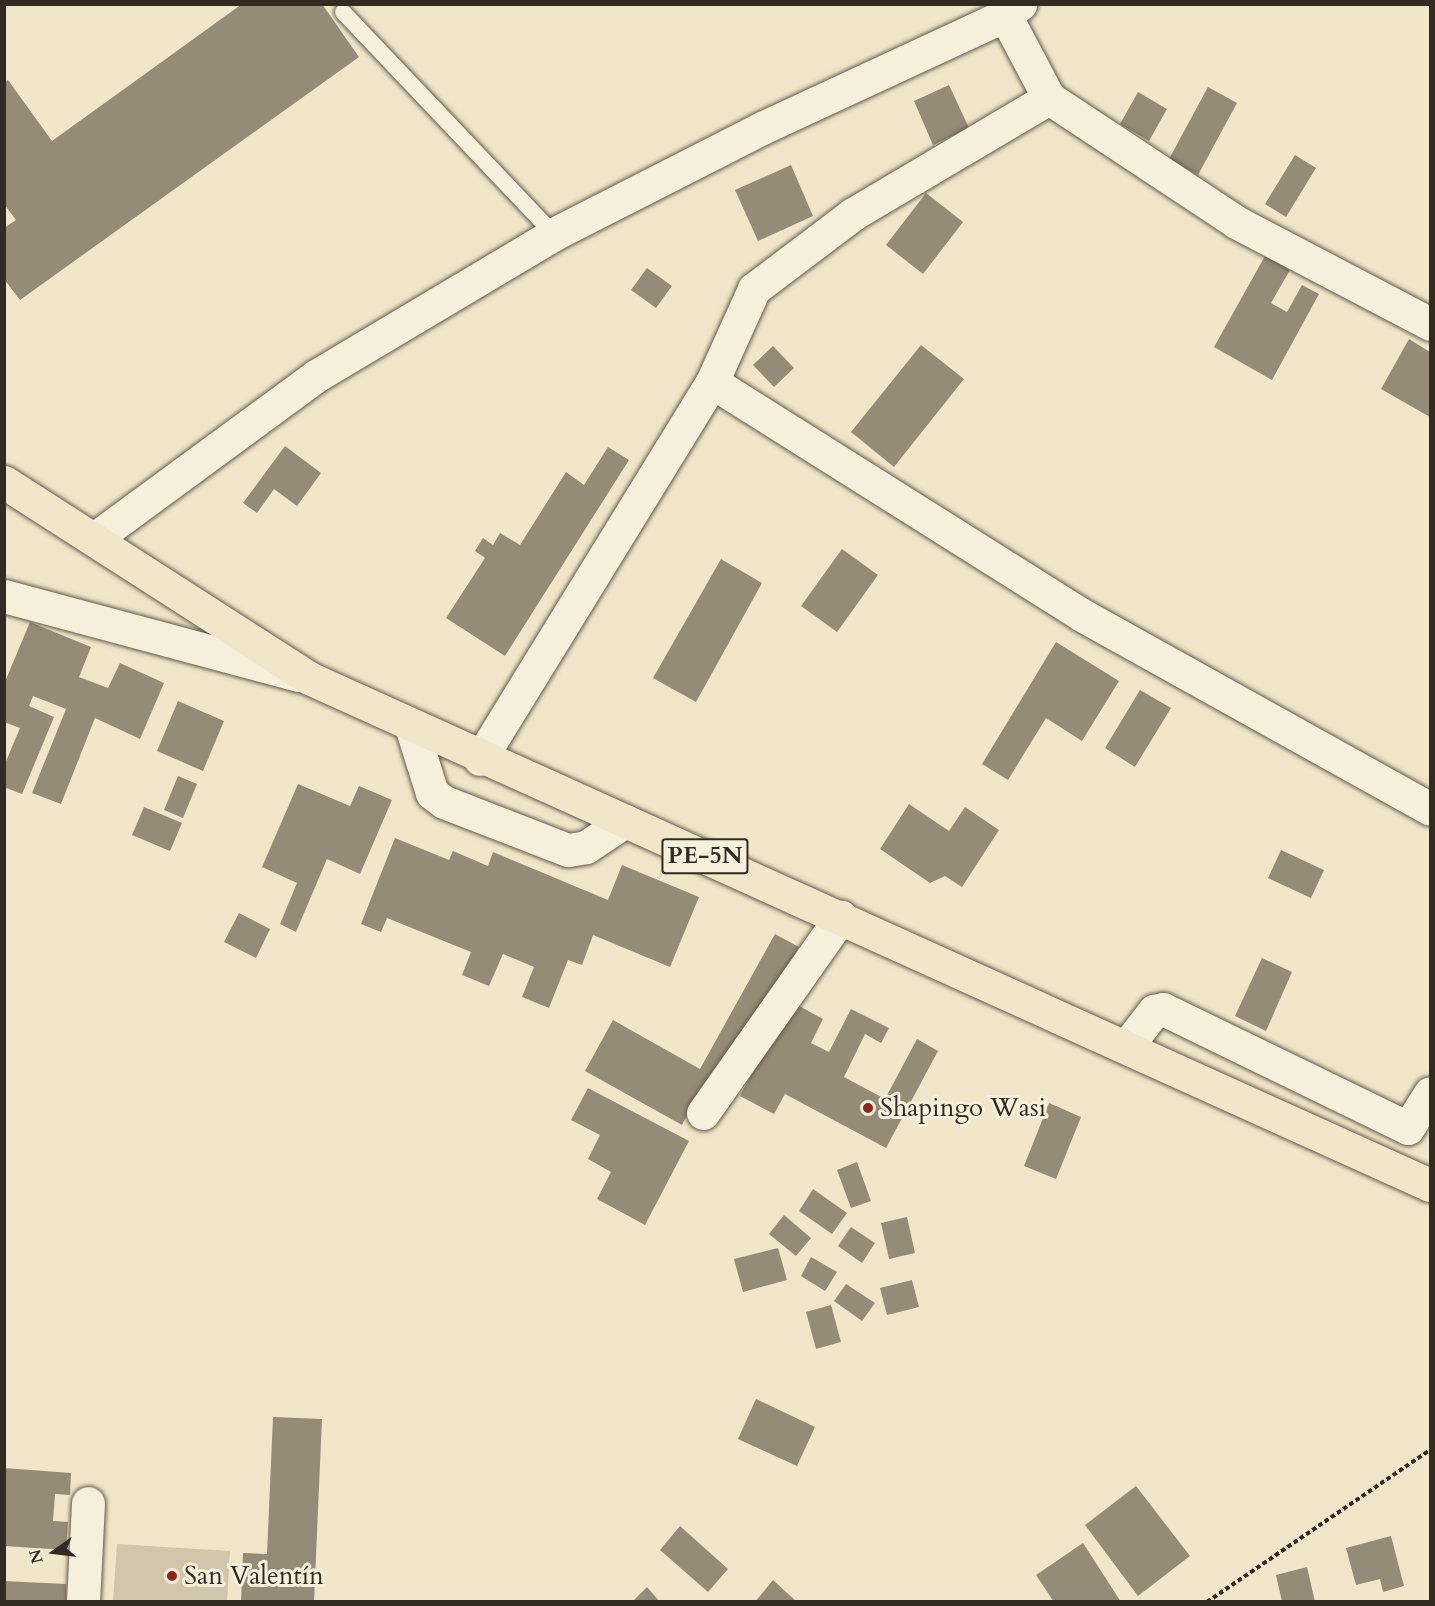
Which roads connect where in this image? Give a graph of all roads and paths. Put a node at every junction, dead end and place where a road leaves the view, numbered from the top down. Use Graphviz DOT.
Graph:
graph roads {
  1 [pos="1012,10"];
  2 [pos="343,12"];
  3 [pos="1049,98"];
  4 [pos="554,234"];
  5 [pos="1431,324"];
  6 [pos="712,382"];
  7 [pos="4,482"];
  8 [pos="93,539"];
  9 [pos="4,596"];
  10 [pos="309,678"];
  11 [pos="411,726"];
  12 [pos="480,759"];
  13 [pos="1431,808"];
  14 [pos="624,821"];
  15 [pos="841,917"];
  16 [pos="1126,1047"];
  17 [pos="1431,1093"];
  18 [pos="703,1113"];
  19 [pos="1419,1132"];
  20 [pos="1382,1163"];
  21 [pos="1431,1185"];
  22 [pos="1431,1450"];
  23 [pos="88,1503"];
  24 [pos="83,1602"];
  25 [pos="1207,1602"];
  1 -- 3 [label="street"];
  1 -- 4 [label="street"];
  2 -- 4 [label="lane"];
  3 -- 5 [label="street"];
  3 -- 6 [label="street"];
  4 -- 8 [label="street"];
  6 -- 12 [label="street"];
  6 -- 13 [label="street"];
  7 -- 8 [label="highway, PE-5N"];
  8 -- 10 [label="highway, PE-5N"];
  9 -- 10 [label="street"];
  10 -- 11 [label="highway, PE-5N"];
  11 -- 12 [label="highway, PE-5N"];
  11 -- 14 [label="street"];
  12 -- 14 [label="highway, PE-5N"];
  14 -- 15 [label="highway, PE-5N"];
  15 -- 16 [label="highway, PE-5N"];
  15 -- 18 [label="street"];
  16 -- 19 [label="street"];
  16 -- 20 [label="highway, PE-5N"];
  17 -- 19 [label="street"];
  19 -- 20 [label="street"];
  20 -- 21 [label="highway, PE-5N"];
  22 -- 25 [label="path"];
  23 -- 24 [label="street"];
}
